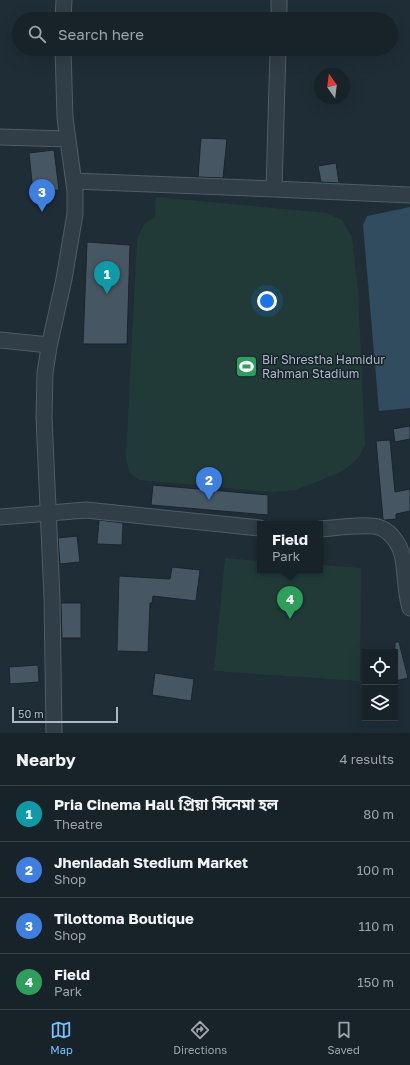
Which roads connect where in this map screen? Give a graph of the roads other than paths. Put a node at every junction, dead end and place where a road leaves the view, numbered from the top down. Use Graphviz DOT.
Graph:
graph roads {
  1 [pos="64,0"];
  2 [pos="279,0"];
  3 [pos="63,12"];
  4 [pos="279,12"];
  5 [pos="63,56"];
  6 [pos="278,56"];
  7 [pos="0,137"];
  8 [pos="68,139"];
  9 [pos="74,181"];
  10 [pos="274,189"];
  11 [pos="410,195"];
  12 [pos="0,340"];
  13 [pos="49,345"];
  14 [pos="48,514"];
  15 [pos="0,517"];
  16 [pos="257,528"];
  17 [pos="323,529"];
  18 [pos="410,608"];
  19 [pos="54,733"];
  1 -- 3 [label="street"];
  2 -- 4 [label="street"];
  5 -- 8 [label="street"];
  6 -- 10 [label="street"];
  7 -- 8 [label="street"];
  8 -- 9 [label="street"];
  9 -- 10 [label="street"];
  9 -- 13 [label="street"];
  10 -- 11 [label="street"];
  12 -- 13 [label="street"];
  13 -- 14 [label="street"];
  14 -- 15 [label="street"];
  14 -- 16 [label="street"];
  14 -- 19 [label="street"];
  17 -- 18 [label="street"];
}
